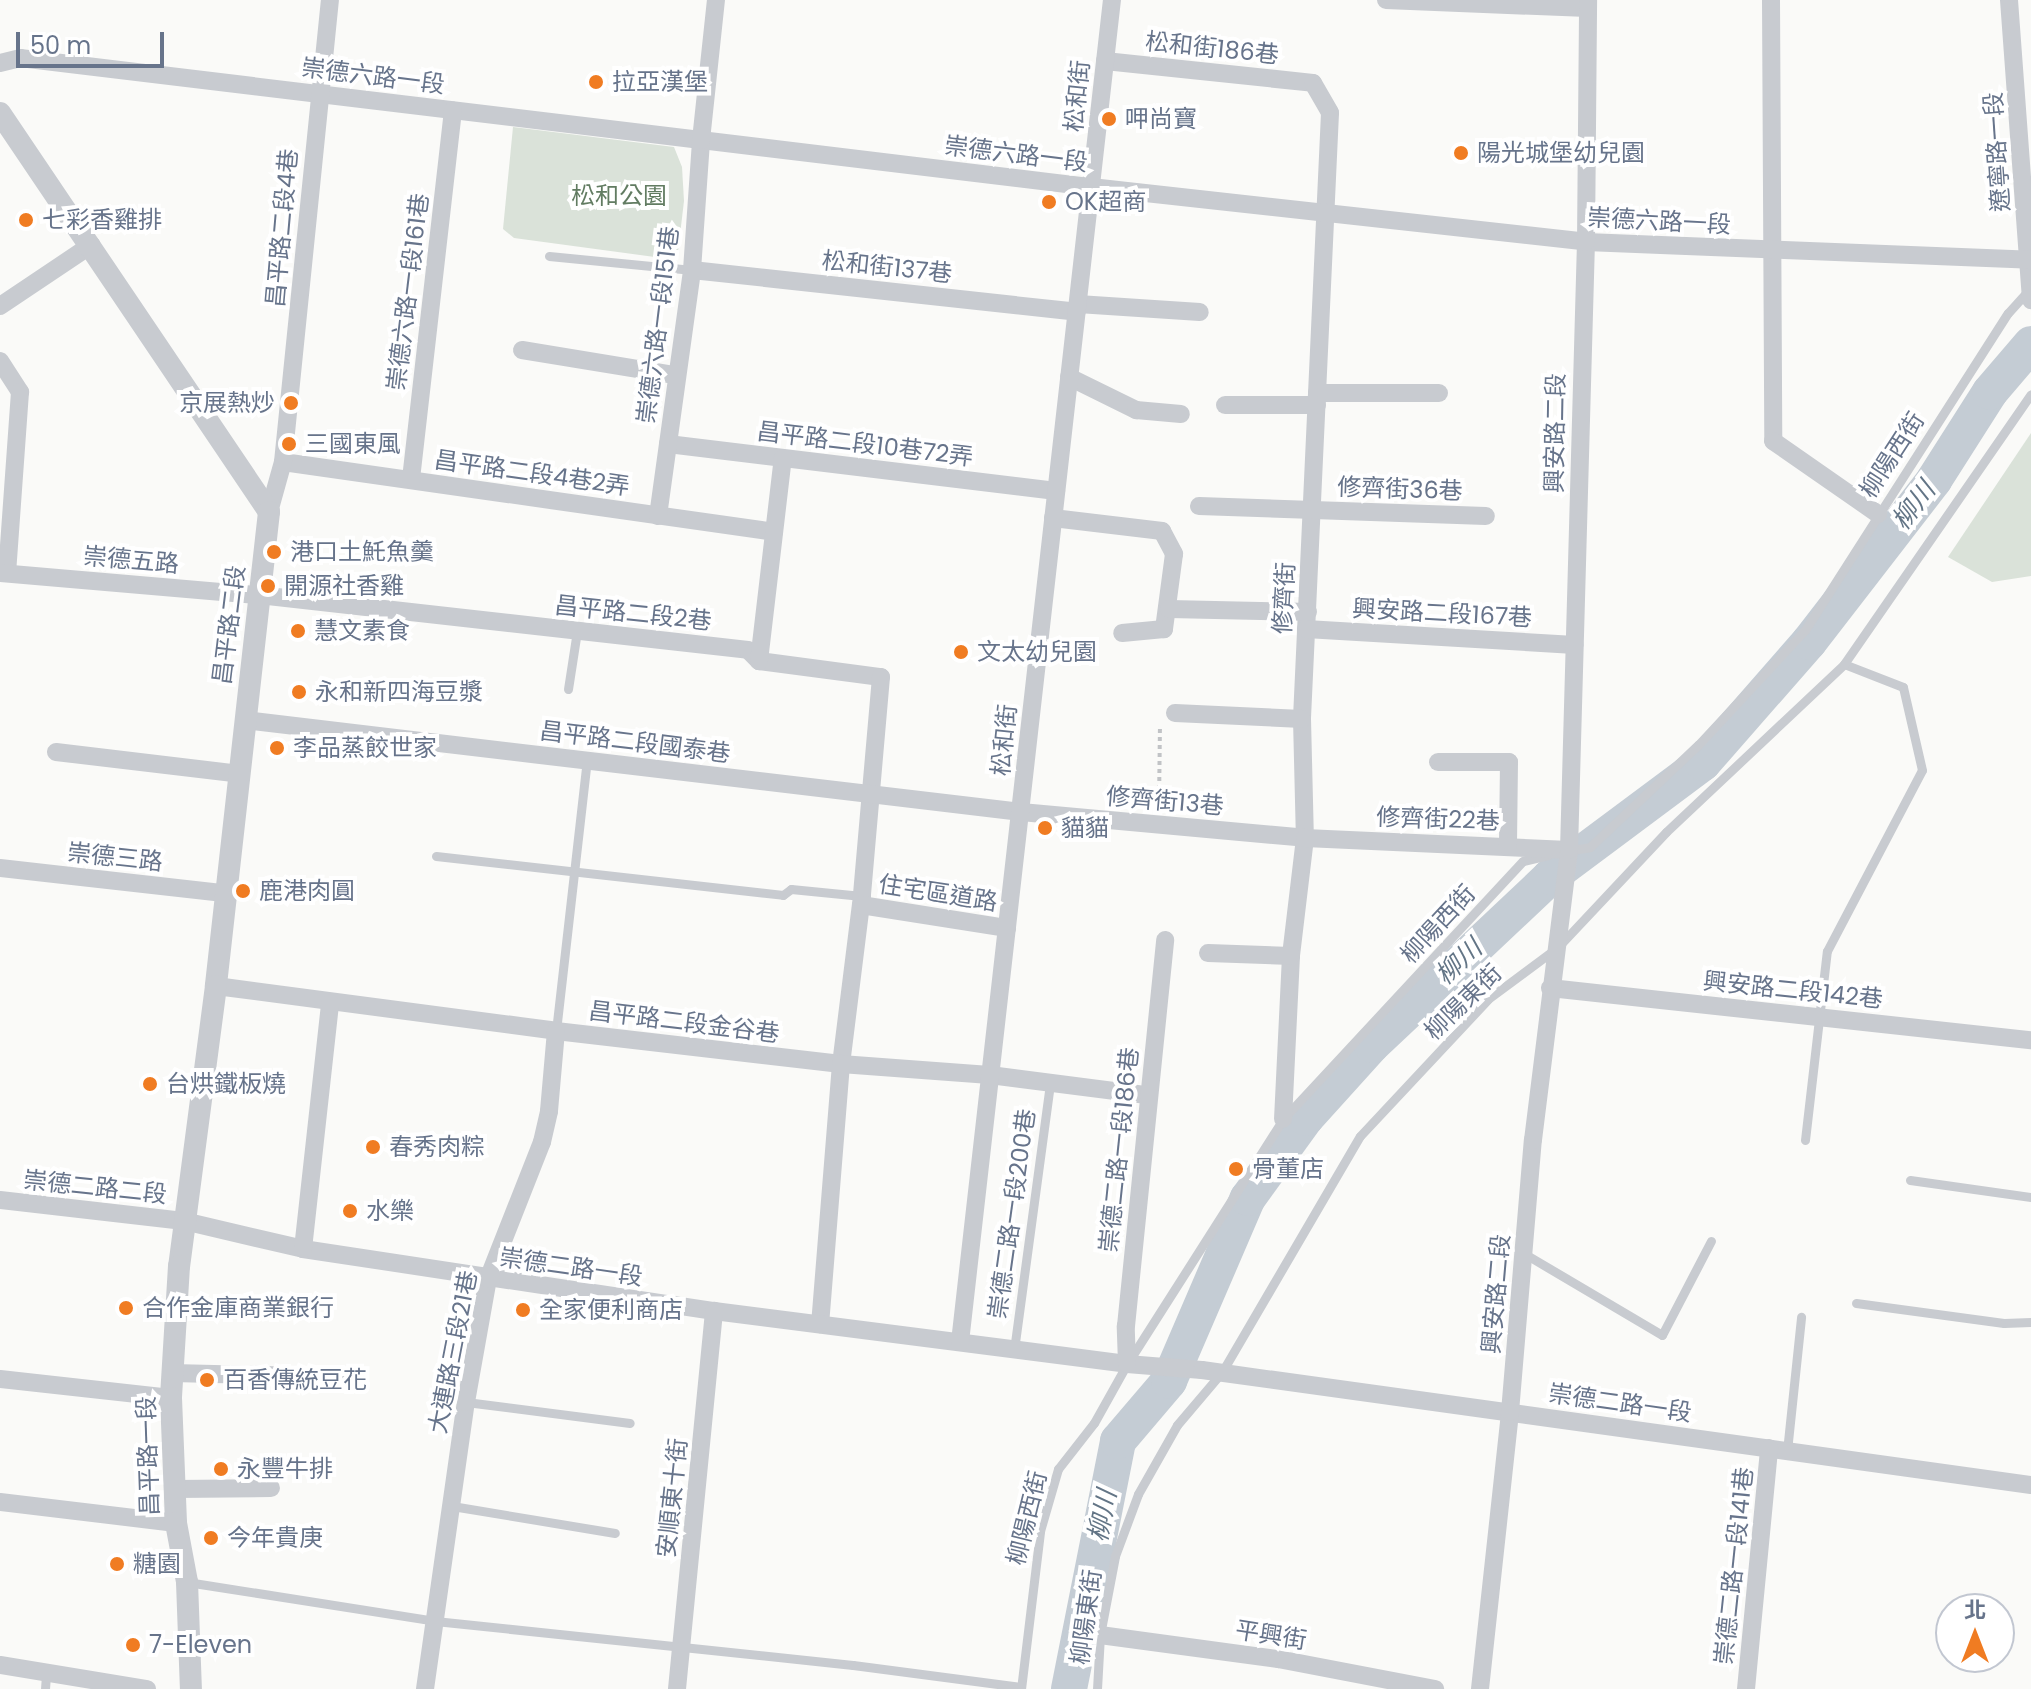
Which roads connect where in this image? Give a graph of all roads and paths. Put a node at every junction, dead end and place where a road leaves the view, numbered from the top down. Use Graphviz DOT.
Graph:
graph roads {
  1 [pos="330,0"];
  2 [pos="716,0"];
  3 [pos="1112,0"];
  4 [pos="1386,0"];
  5 [pos="1771,0"];
  6 [pos="2009,0"];
  7 [pos="1588,4"];
  8 [pos="1105,61"];
  9 [pos="0,63"];
  10 [pos="1313,83"];
  11 [pos="318,93"];
  12 [pos="453,110"];
  13 [pos="0,113"];
  14 [pos="701,140"];
  15 [pos="1091,187"];
  16 [pos="1326,211"];
  17 [pos="1586,242"];
  18 [pos="91,245"];
  19 [pos="1772,250"];
  20 [pos="549,256"];
  21 [pos="2030,260"];
  22 [pos="692,270"];
  23 [pos="2031,288"];
  24 [pos="2031,300"];
  25 [pos="0,306"];
  26 [pos="1077,308"];
  27 [pos="1200,312"];
  28 [pos="522,350"];
  29 [pos="0,361"];
  30 [pos="675,375"];
  31 [pos="1069,377"];
  32 [pos="1439,393"];
  33 [pos="2031,394"];
  34 [pos="1317,399"];
  35 [pos="1225,405"];
  36 [pos="1181,414"];
  37 [pos="668,444"];
  38 [pos="783,458"];
  39 [pos="283,462"];
  40 [pos="411,479"];
  41 [pos="1056,491"];
  42 [pos="1199,506"];
  43 [pos="1312,510"];
  44 [pos="269,512"];
  45 [pos="1878,514"];
  46 [pos="658,516"];
  47 [pos="1486,516"];
  48 [pos="1053,518"];
  49 [pos="774,532"];
  50 [pos="3,573"];
  51 [pos="259,595"];
  52 [pos="1169,609"];
  53 [pos="1307,621"];
  54 [pos="577,631"];
  55 [pos="1122,633"];
  56 [pos="1575,645"];
  57 [pos="759,661"];
  58 [pos="1844,664"];
  59 [pos="568,689"];
  60 [pos="1175,713"];
  61 [pos="1302,719"];
  62 [pos="244,720"];
  63 [pos="1160,726"];
  64 [pos="56,752"];
  65 [pos="587,761"];
  66 [pos="1438,762"];
  67 [pos="240,774"];
  68 [pos="872,794"];
  69 [pos="1159,808"];
  70 [pos="1021,812"];
  71 [pos="1305,838"];
  72 [pos="1508,846"];
  73 [pos="436,856"];
  74 [pos="1567,858"];
  75 [pos="0,868"];
  76 [pos="575,871"];
  77 [pos="224,893"];
  78 [pos="861,901"];
  79 [pos="1007,928"];
  80 [pos="1165,940"];
  81 [pos="1558,947"];
  82 [pos="1208,953"];
  83 [pos="1291,956"];
  84 [pos="216,986"];
  85 [pos="1550,988"];
  86 [pos="330,1003"];
  87 [pos="1820,1018"];
  88 [pos="556,1031"];
  89 [pos="2031,1040"];
  90 [pos="841,1064"];
  91 [pos="990,1075"];
  92 [pos="1050,1084"];
  93 [pos="1147,1095"];
  94 [pos="1283,1119"];
  95 [pos="1805,1140"];
  96 [pos="1910,1180"];
  97 [pos="2031,1197"];
  98 [pos="0,1200"];
  99 [pos="184,1221"];
  100 [pos="1711,1241"];
  101 [pos="303,1249"];
  102 [pos="1523,1253"];
  103 [pos="488,1279"];
  104 [pos="1856,1303"];
  105 [pos="714,1311"];
  106 [pos="1801,1317"];
  107 [pos="2031,1322"];
  108 [pos="820,1324"];
  109 [pos="960,1342"];
  110 [pos="1014,1350"];
  111 [pos="1136,1364"];
  112 [pos="1222,1372"];
  113 [pos="172,1373"];
  114 [pos="343,1377"];
  115 [pos="0,1379"];
  116 [pos="171,1398"];
  117 [pos="466,1402"];
  118 [pos="1510,1412"];
  119 [pos="630,1423"];
  120 [pos="1778,1450"];
  121 [pos="2031,1485"];
  122 [pos="271,1488"];
  123 [pos="176,1489"];
  124 [pos="0,1502"];
  125 [pos="452,1506"];
  126 [pos="176,1523"];
  127 [pos="615,1533"];
  128 [pos="187,1582"];
  129 [pos="435,1621"];
  130 [pos="1100,1635"];
  131 [pos="681,1648"];
  132 [pos="0,1665"];
  133 [pos="46,1681"];
  134 [pos="1021,1688"];
  135 [pos="147,1689"];
  136 [pos="191,1689"];
  137 [pos="425,1689"];
  138 [pos="677,1689"];
  139 [pos="1097,1689"];
  140 [pos="1435,1689"];
  141 [pos="1480,1689"];
  142 [pos="1746,1689"];
  1 -- 11 [label="street, 昌平路二段4巷"];
  2 -- 14 [label="street, 崇德六路一段151巷"];
  3 -- 8 [label="street, 松和街"];
  4 -- 7 [label="street"];
  5 -- 19 [label="street"];
  6 -- 21 [label="street, 遼寧路一段"];
  7 -- 17 [label="street, 興安路二段"];
  8 -- 10 [label="street, 松和街186巷"];
  8 -- 15 [label="street, 松和街"];
  9 -- 11 [label="street, 崇德六路一段"];
  10 -- 16 [label="street, 修齊街"];
  11 -- 12 [label="street, 崇德六路一段"];
  11 -- 39 [label="street, 昌平路二段4巷"];
  12 -- 14 [label="street, 崇德六路一段"];
  12 -- 40 [label="street, 崇德六路一段161巷"];
  13 -- 18 [label="street"];
  14 -- 15 [label="street, 崇德六路一段"];
  14 -- 22 [label="street, 崇德六路一段151巷"];
  15 -- 16 [label="street, 崇德六路一段"];
  15 -- 26 [label="street, 松和街"];
  16 -- 17 [label="street, 崇德六路一段"];
  16 -- 34 [label="street, 修齊街"];
  17 -- 19 [label="street, 崇德六路一段"];
  17 -- 56 [label="street, 興安路二段"];
  18 -- 25 [label="street"];
  18 -- 44 [label="street"];
  19 -- 21 [label="street, 崇德六路一段"];
  19 -- 45 [label="street"];
  20 -- 22 [label="lane"];
  21 -- 23 [label="street, 遼寧路一段"];
  22 -- 26 [label="street, 松和街137巷"];
  22 -- 30 [label="street, 崇德六路一段151巷"];
  23 -- 24 [label="street, 遼寧路一段"];
  23 -- 45 [label="lane, 柳陽西街"];
  26 -- 27 [label="street, 松和街137巷"];
  26 -- 31 [label="street, 松和街"];
  28 -- 30 [label="street"];
  29 -- 50 [label="street"];
  30 -- 37 [label="street, 崇德六路一段151巷"];
  31 -- 36 [label="street"];
  31 -- 41 [label="street, 松和街"];
  32 -- 34 [label="street"];
  33 -- 58 [label="lane, 柳陽東街"];
  34 -- 35 [label="street"];
  34 -- 43 [label="street, 修齊街"];
  37 -- 38 [label="street, 昌平路二段10巷72弄"];
  37 -- 46 [label="street, 崇德六路一段151巷"];
  38 -- 41 [label="street, 昌平路二段10巷72弄"];
  38 -- 49 [label="street"];
  39 -- 40 [label="street, 昌平路二段4巷2弄"];
  39 -- 44 [label="street, 昌平路二段4巷"];
  40 -- 46 [label="street, 昌平路二段4巷2弄"];
  41 -- 48 [label="street, 松和街"];
  42 -- 43 [label="street, 修齊街36巷"];
  43 -- 47 [label="street, 修齊街36巷"];
  43 -- 53 [label="street, 修齊街"];
  44 -- 51 [label="street, 昌平路二段"];
  45 -- 74 [label="lane, 柳陽西街"];
  46 -- 49 [label="street, 昌平路二段4巷2弄"];
  48 -- 52 [label="street"];
  48 -- 70 [label="street, 松和街"];
  49 -- 57 [label="street"];
  50 -- 51 [label="street, 崇德五路"];
  51 -- 54 [label="street, 昌平路二段2巷"];
  51 -- 62 [label="street, 昌平路二段"];
  52 -- 53 [label="street, 興安路二段167巷"];
  52 -- 55 [label="street"];
  53 -- 56 [label="street, 興安路二段167巷"];
  53 -- 61 [label="street, 修齊街"];
  54 -- 57 [label="street, 昌平路二段2巷"];
  54 -- 59 [label="lane"];
  56 -- 74 [label="street, 興安路二段"];
  57 -- 68 [label="street, 昌平路二段2巷"];
  58 -- 81 [label="lane, 柳陽東街"];
  58 -- 87 [label="lane"];
  60 -- 61 [label="street"];
  61 -- 71 [label="street, 修齊街"];
  62 -- 65 [label="street, 昌平路二段國泰巷"];
  62 -- 67 [label="street, 昌平路二段"];
  63 -- 69 [label="path"];
  64 -- 67 [label="street"];
  65 -- 68 [label="street, 昌平路二段國泰巷"];
  65 -- 76 [label="lane"];
  66 -- 72 [label="street"];
  67 -- 77 [label="street, 昌平路二段"];
  68 -- 70 [label="street, 昌平路二段國泰巷"];
  68 -- 78 [label="street"];
  70 -- 71 [label="street, 修齊街13巷"];
  70 -- 79 [label="street, 松和街"];
  71 -- 72 [label="street, 修齊街22巷"];
  71 -- 83 [label="street, 修齊街"];
  72 -- 74 [label="street, 修齊街22巷"];
  73 -- 76 [label="lane"];
  74 -- 81 [label="street, 興安路二段"];
  74 -- 94 [label="lane, 柳陽西街"];
  75 -- 77 [label="street, 崇德三路"];
  76 -- 78 [label="lane"];
  76 -- 88 [label="lane"];
  77 -- 84 [label="street, 昌平路二段"];
  78 -- 79 [label="street, 住宅區道路"];
  78 -- 90 [label="street"];
  79 -- 91 [label="street, 松和街"];
  80 -- 93 [label="street, 崇德二路一段186巷"];
  81 -- 85 [label="street, 興安路二段"];
  81 -- 112 [label="lane, 柳陽東街"];
  82 -- 83 [label="street"];
  83 -- 94 [label="street, 修齊街"];
  84 -- 86 [label="street, 昌平路二段金谷巷"];
  84 -- 99 [label="street, 昌平路二段"];
  85 -- 87 [label="street, 興安路二段142巷"];
  85 -- 102 [label="street, 興安路二段"];
  86 -- 88 [label="street, 昌平路二段金谷巷"];
  86 -- 101 [label="street"];
  87 -- 89 [label="street, 興安路二段142巷"];
  87 -- 95 [label="lane"];
  88 -- 90 [label="street, 昌平路二段金谷巷"];
  88 -- 103 [label="street, 大連路三段21巷"];
  90 -- 91 [label="street, 昌平路二段金谷巷"];
  90 -- 108 [label="street"];
  91 -- 92 [label="street, 昌平路二段金谷巷"];
  91 -- 109 [label="street, 松和街"];
  92 -- 93 [label="street, 昌平路二段金谷巷"];
  92 -- 110 [label="lane, 崇德二路一段200巷"];
  93 -- 111 [label="street, 崇德二路一段186巷"];
  94 -- 111 [label="lane, 柳陽西街"];
  96 -- 97 [label="lane"];
  98 -- 99 [label="street, 崇德二路二段"];
  99 -- 101 [label="street, 崇德二路一段"];
  99 -- 113 [label="street, 昌平路一段"];
  100 -- 102 [label="lane"];
  101 -- 103 [label="street, 崇德二路一段"];
  102 -- 118 [label="street, 興安路二段"];
  103 -- 105 [label="street, 崇德二路一段"];
  103 -- 117 [label="street, 大連路三段21巷"];
  104 -- 107 [label="lane"];
  105 -- 108 [label="street, 崇德二路一段"];
  105 -- 131 [label="street, 安順東十街"];
  106 -- 120 [label="lane"];
  108 -- 109 [label="street, 崇德二路一段"];
  109 -- 110 [label="street, 崇德二路一段"];
  110 -- 111 [label="street, 崇德二路一段"];
  111 -- 112 [label="street, 崇德二路一段"];
  111 -- 134 [label="lane, 柳陽西街"];
  112 -- 118 [label="street, 崇德二路一段"];
  112 -- 130 [label="lane, 柳陽東街"];
  113 -- 114 [label="street"];
  113 -- 116 [label="street, 昌平路一段"];
  115 -- 116 [label="street"];
  116 -- 123 [label="street, 昌平路一段"];
  117 -- 119 [label="lane"];
  117 -- 125 [label="street, 大連路三段21巷"];
  118 -- 120 [label="street, 崇德二路一段"];
  118 -- 141 [label="street, 興安路二段"];
  120 -- 121 [label="street, 崇德二路一段"];
  120 -- 142 [label="street, 崇德二路一段141巷"];
  122 -- 123 [label="street"];
  123 -- 126 [label="street, 昌平路一段"];
  124 -- 126 [label="street"];
  125 -- 127 [label="lane"];
  125 -- 129 [label="street, 大連路三段21巷"];
  126 -- 128 [label="street, 昌平路一段"];
  128 -- 129 [label="lane"];
  128 -- 136 [label="street, 昌平路一段"];
  129 -- 131 [label="lane"];
  129 -- 137 [label="street, 大連路三段21巷"];
  130 -- 139 [label="lane, 柳陽東街"];
  130 -- 140 [label="street, 平興街"];
  131 -- 134 [label="lane"];
  131 -- 138 [label="street, 安順東十街"];
  132 -- 133 [label="street"];
  133 -- 135 [label="street"];
}
